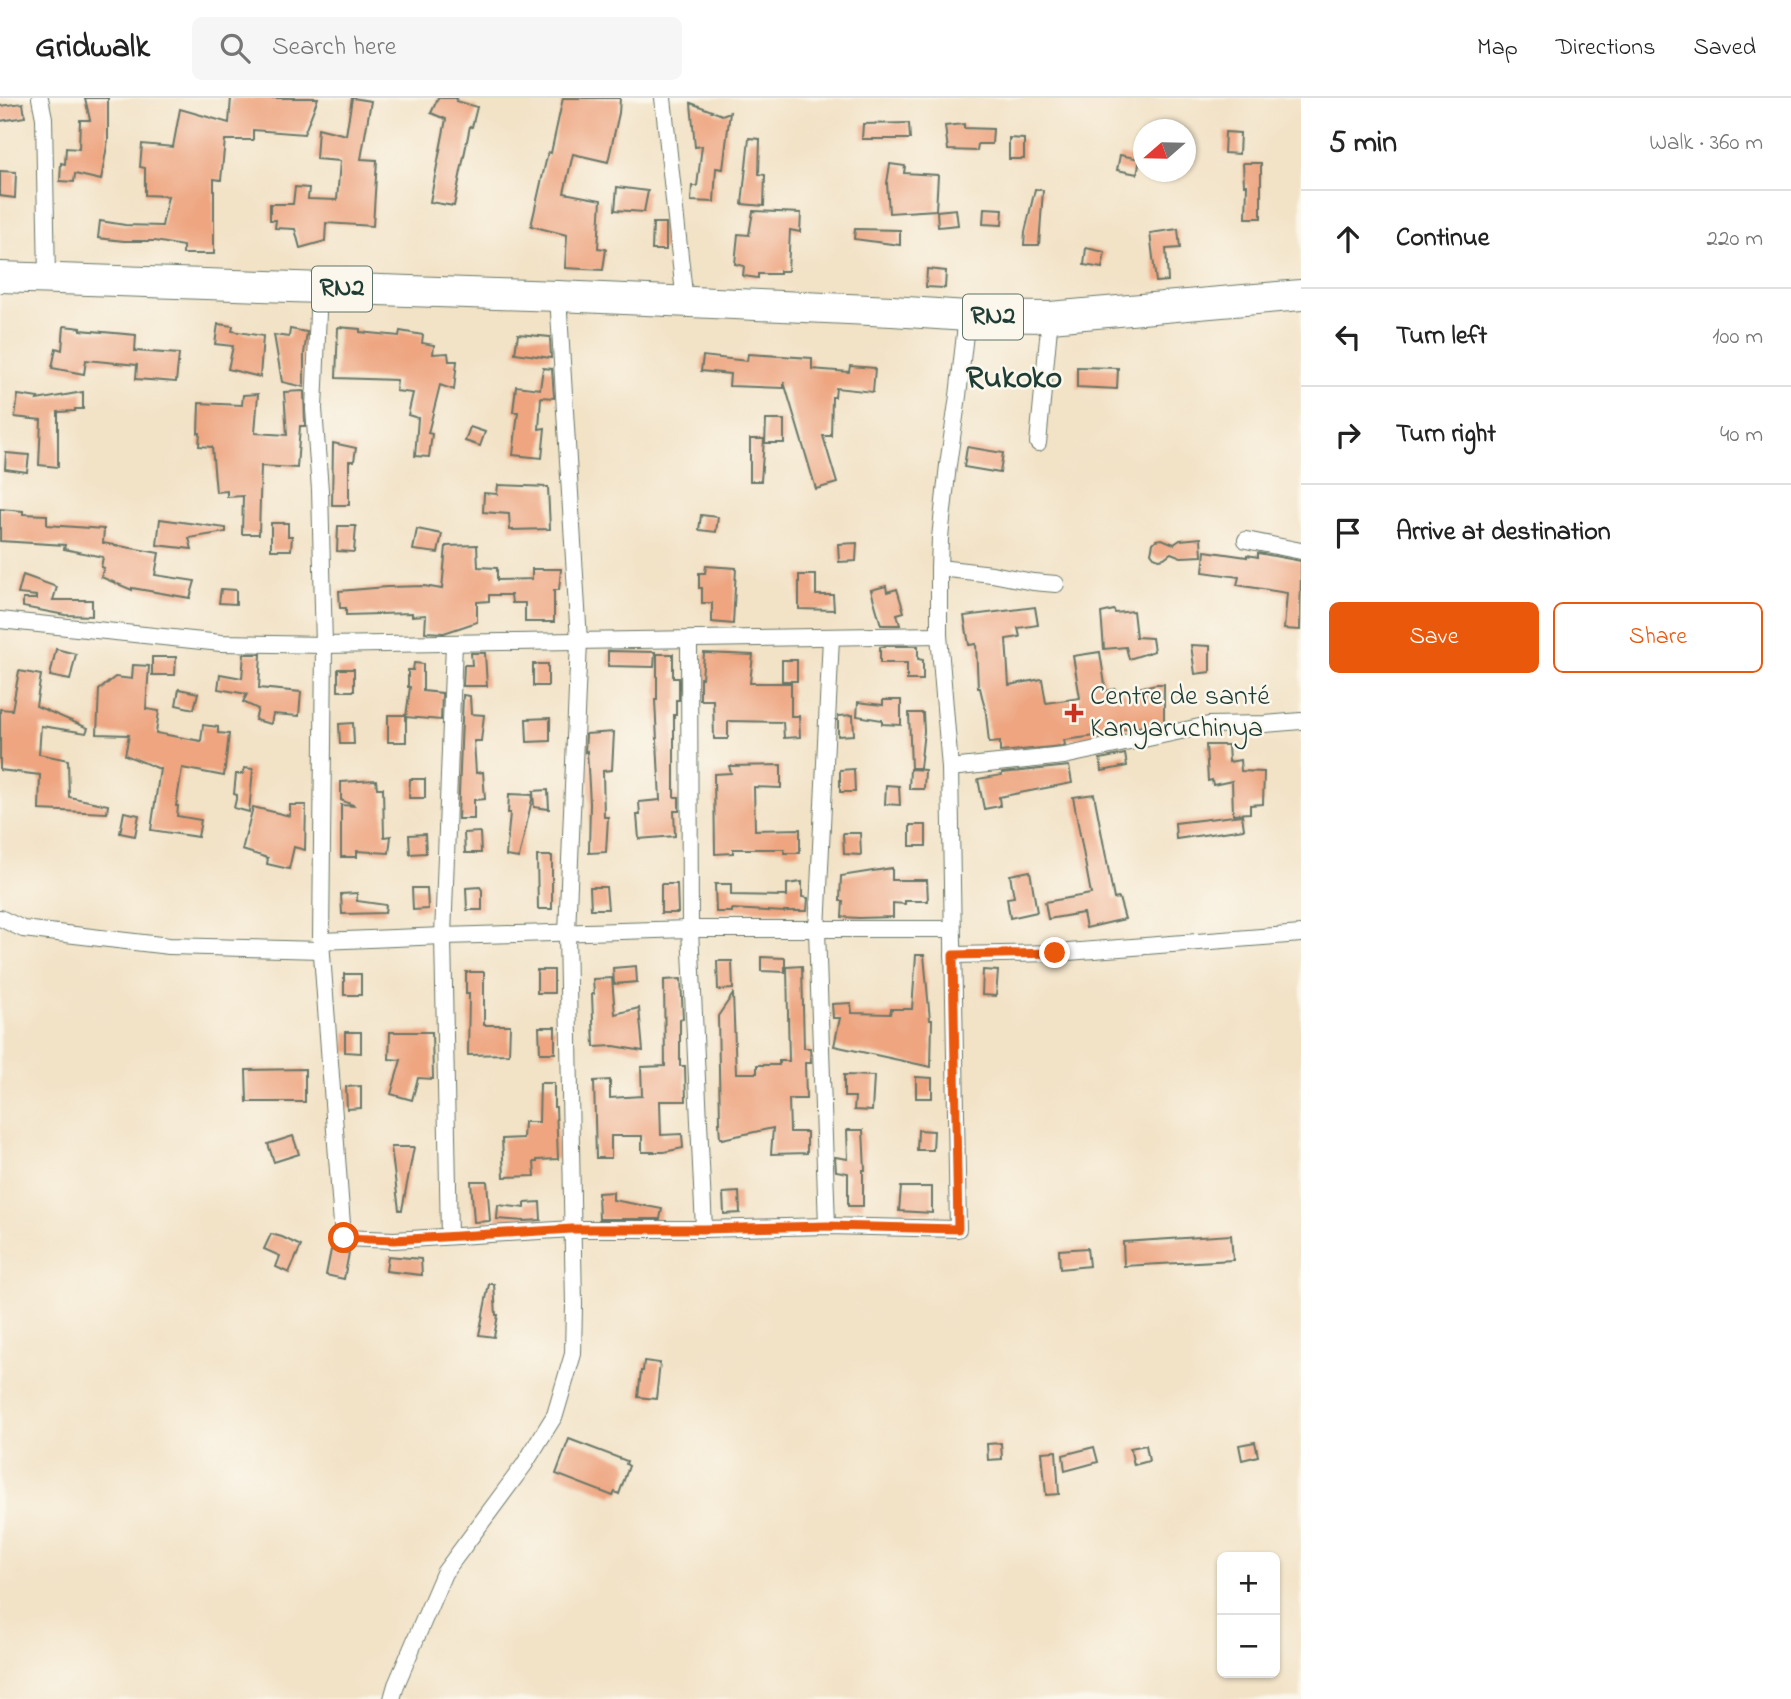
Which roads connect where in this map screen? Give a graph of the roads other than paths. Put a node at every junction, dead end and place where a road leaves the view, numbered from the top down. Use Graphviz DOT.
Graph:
graph roads {
  1 [pos="40,98"];
  2 [pos="663,98"];
  3 [pos="0,277"];
  4 [pos="47,278"];
  5 [pos="319,288"];
  6 [pos="1301,295"];
  7 [pos="558,296"];
  8 [pos="685,303"];
  9 [pos="967,316"];
  10 [pos="1050,317"];
  11 [pos="1038,443"];
  12 [pos="1246,540"];
  13 [pos="1301,551"];
  14 [pos="939,568"];
  15 [pos="1056,584"];
  16 [pos="0,620"];
  17 [pos="939,635"];
  18 [pos="831,638"];
  19 [pos="689,640"];
  20 [pos="579,641"];
  21 [pos="454,643"];
  22 [pos="324,645"];
  23 [pos="1301,721"];
  24 [pos="950,768"];
  25 [pos="0,918"];
  26 [pos="690,929"];
  27 [pos="952,929"];
  28 [pos="817,930"];
  29 [pos="567,933"];
  30 [pos="1301,934"];
  31 [pos="443,936"];
  32 [pos="321,946"];
  33 [pos="953,955"];
  34 [pos="827,1226"];
  35 [pos="572,1229"];
  36 [pos="704,1229"];
  37 [pos="449,1236"];
  38 [pos="392,1699"];
  1 -- 4 [label="street"];
  2 -- 8 [label="street"];
  3 -- 4 [label="highway, RN2"];
  4 -- 5 [label="highway, RN2"];
  5 -- 7 [label="highway, RN2"];
  5 -- 22 [label="street"];
  6 -- 10 [label="highway, RN2"];
  7 -- 8 [label="highway, RN2"];
  7 -- 20 [label="street"];
  8 -- 9 [label="highway, RN2"];
  9 -- 10 [label="highway, RN2"];
  9 -- 14 [label="street"];
  10 -- 11 [label="street"];
  12 -- 13 [label="street"];
  14 -- 15 [label="street"];
  14 -- 17 [label="street"];
  16 -- 22 [label="street"];
  17 -- 18 [label="street"];
  17 -- 24 [label="street"];
  18 -- 19 [label="street"];
  18 -- 28 [label="street"];
  19 -- 20 [label="street"];
  19 -- 26 [label="street"];
  20 -- 21 [label="street"];
  20 -- 29 [label="street"];
  21 -- 22 [label="street"];
  21 -- 31 [label="street"];
  22 -- 32 [label="street"];
  23 -- 24 [label="street"];
  24 -- 27 [label="street"];
  25 -- 32 [label="street"];
  26 -- 28 [label="street"];
  26 -- 29 [label="street"];
  26 -- 36 [label="street"];
  27 -- 28 [label="street"];
  27 -- 33 [label="street"];
  28 -- 34 [label="street"];
  29 -- 31 [label="street"];
  29 -- 35 [label="street"];
  30 -- 33 [label="street"];
  31 -- 32 [label="street"];
  31 -- 37 [label="street"];
  32 -- 37 [label="street"];
  33 -- 34 [label="street"];
  34 -- 36 [label="street"];
  35 -- 36 [label="street"];
  35 -- 37 [label="street"];
  35 -- 38 [label="street"];
}
